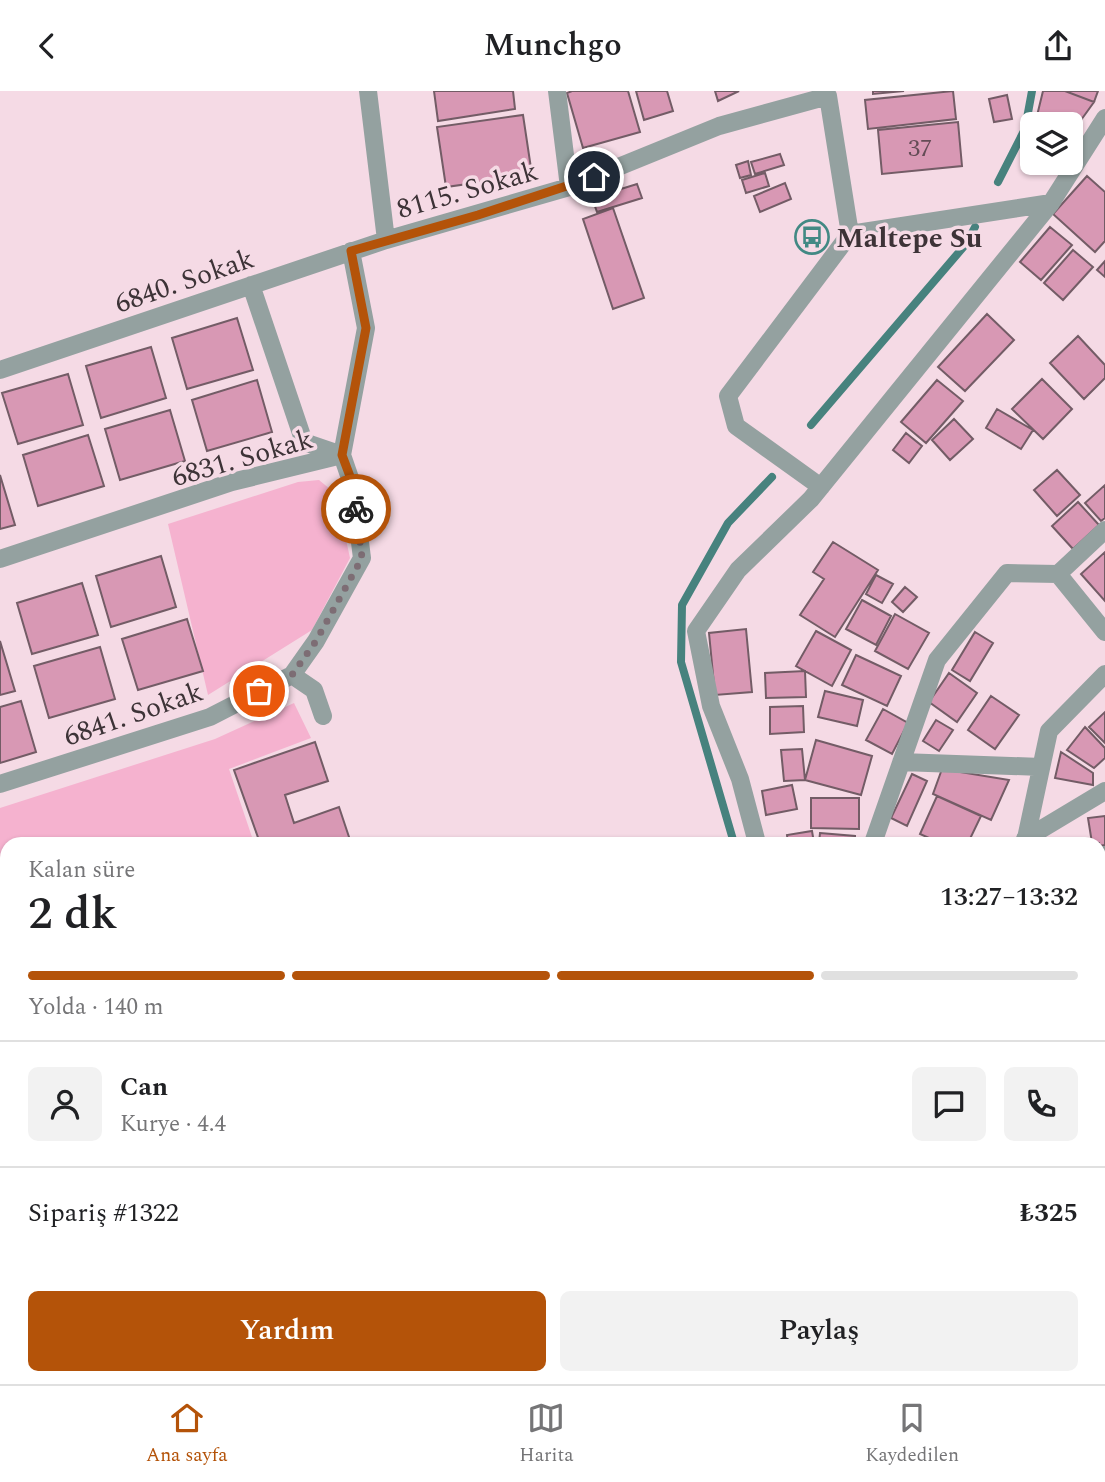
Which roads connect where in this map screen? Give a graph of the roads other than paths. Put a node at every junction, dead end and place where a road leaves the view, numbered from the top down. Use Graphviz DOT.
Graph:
graph roads {
  1 [pos="368,91"];
  2 [pos="557,91"];
  3 [pos="827,94"];
  4 [pos="1105,118"];
  5 [pos="569,187"];
  6 [pos="1051,204"];
  7 [pos="849,234"];
  8 [pos="386,240"];
  9 [pos="351,251"];
  10 [pos="251,285"];
  11 [pos="0,370"];
  12 [pos="342,455"];
  13 [pos="821,487"];
  14 [pos="1105,530"];
  15 [pos="0,559"];
  16 [pos="1058,574"];
  17 [pos="1105,632"];
  18 [pos="1105,674"];
  19 [pos="292,675"];
  20 [pos="323,716"];
  21 [pos="901,762"];
  22 [pos="1041,767"];
  23 [pos="0,784"];
  24 [pos="1105,791"];
  25 [pos="755,837"];
  26 [pos="875,837"];
  27 [pos="1031,837"];
  28 [pos="1037,837"];
  1 -- 8 [label="street"];
  2 -- 5 [label="street"];
  3 -- 5 [label="street, 8115. Sokak"];
  3 -- 7 [label="street, 8115. Sokak"];
  4 -- 6 [label="street"];
  5 -- 8 [label="street, 8115. Sokak"];
  6 -- 7 [label="street"];
  6 -- 13 [label="street"];
  7 -- 13 [label="street"];
  8 -- 9 [label="street, 6840. Sokak"];
  9 -- 10 [label="street, 6840. Sokak"];
  9 -- 12 [label="street, 6831. Sokak"];
  10 -- 11 [label="street, 6840. Sokak"];
  10 -- 12 [label="street"];
  12 -- 15 [label="street, 6831. Sokak"];
  12 -- 19 [label="street, 6841. Sokak"];
  13 -- 25 [label="street"];
  14 -- 16 [label="street"];
  16 -- 17 [label="street"];
  16 -- 21 [label="street"];
  18 -- 22 [label="street"];
  19 -- 20 [label="street"];
  19 -- 23 [label="street, 6841. Sokak"];
  21 -- 22 [label="street"];
  21 -- 26 [label="street"];
  22 -- 27 [label="street"];
  24 -- 28 [label="street"];
}
